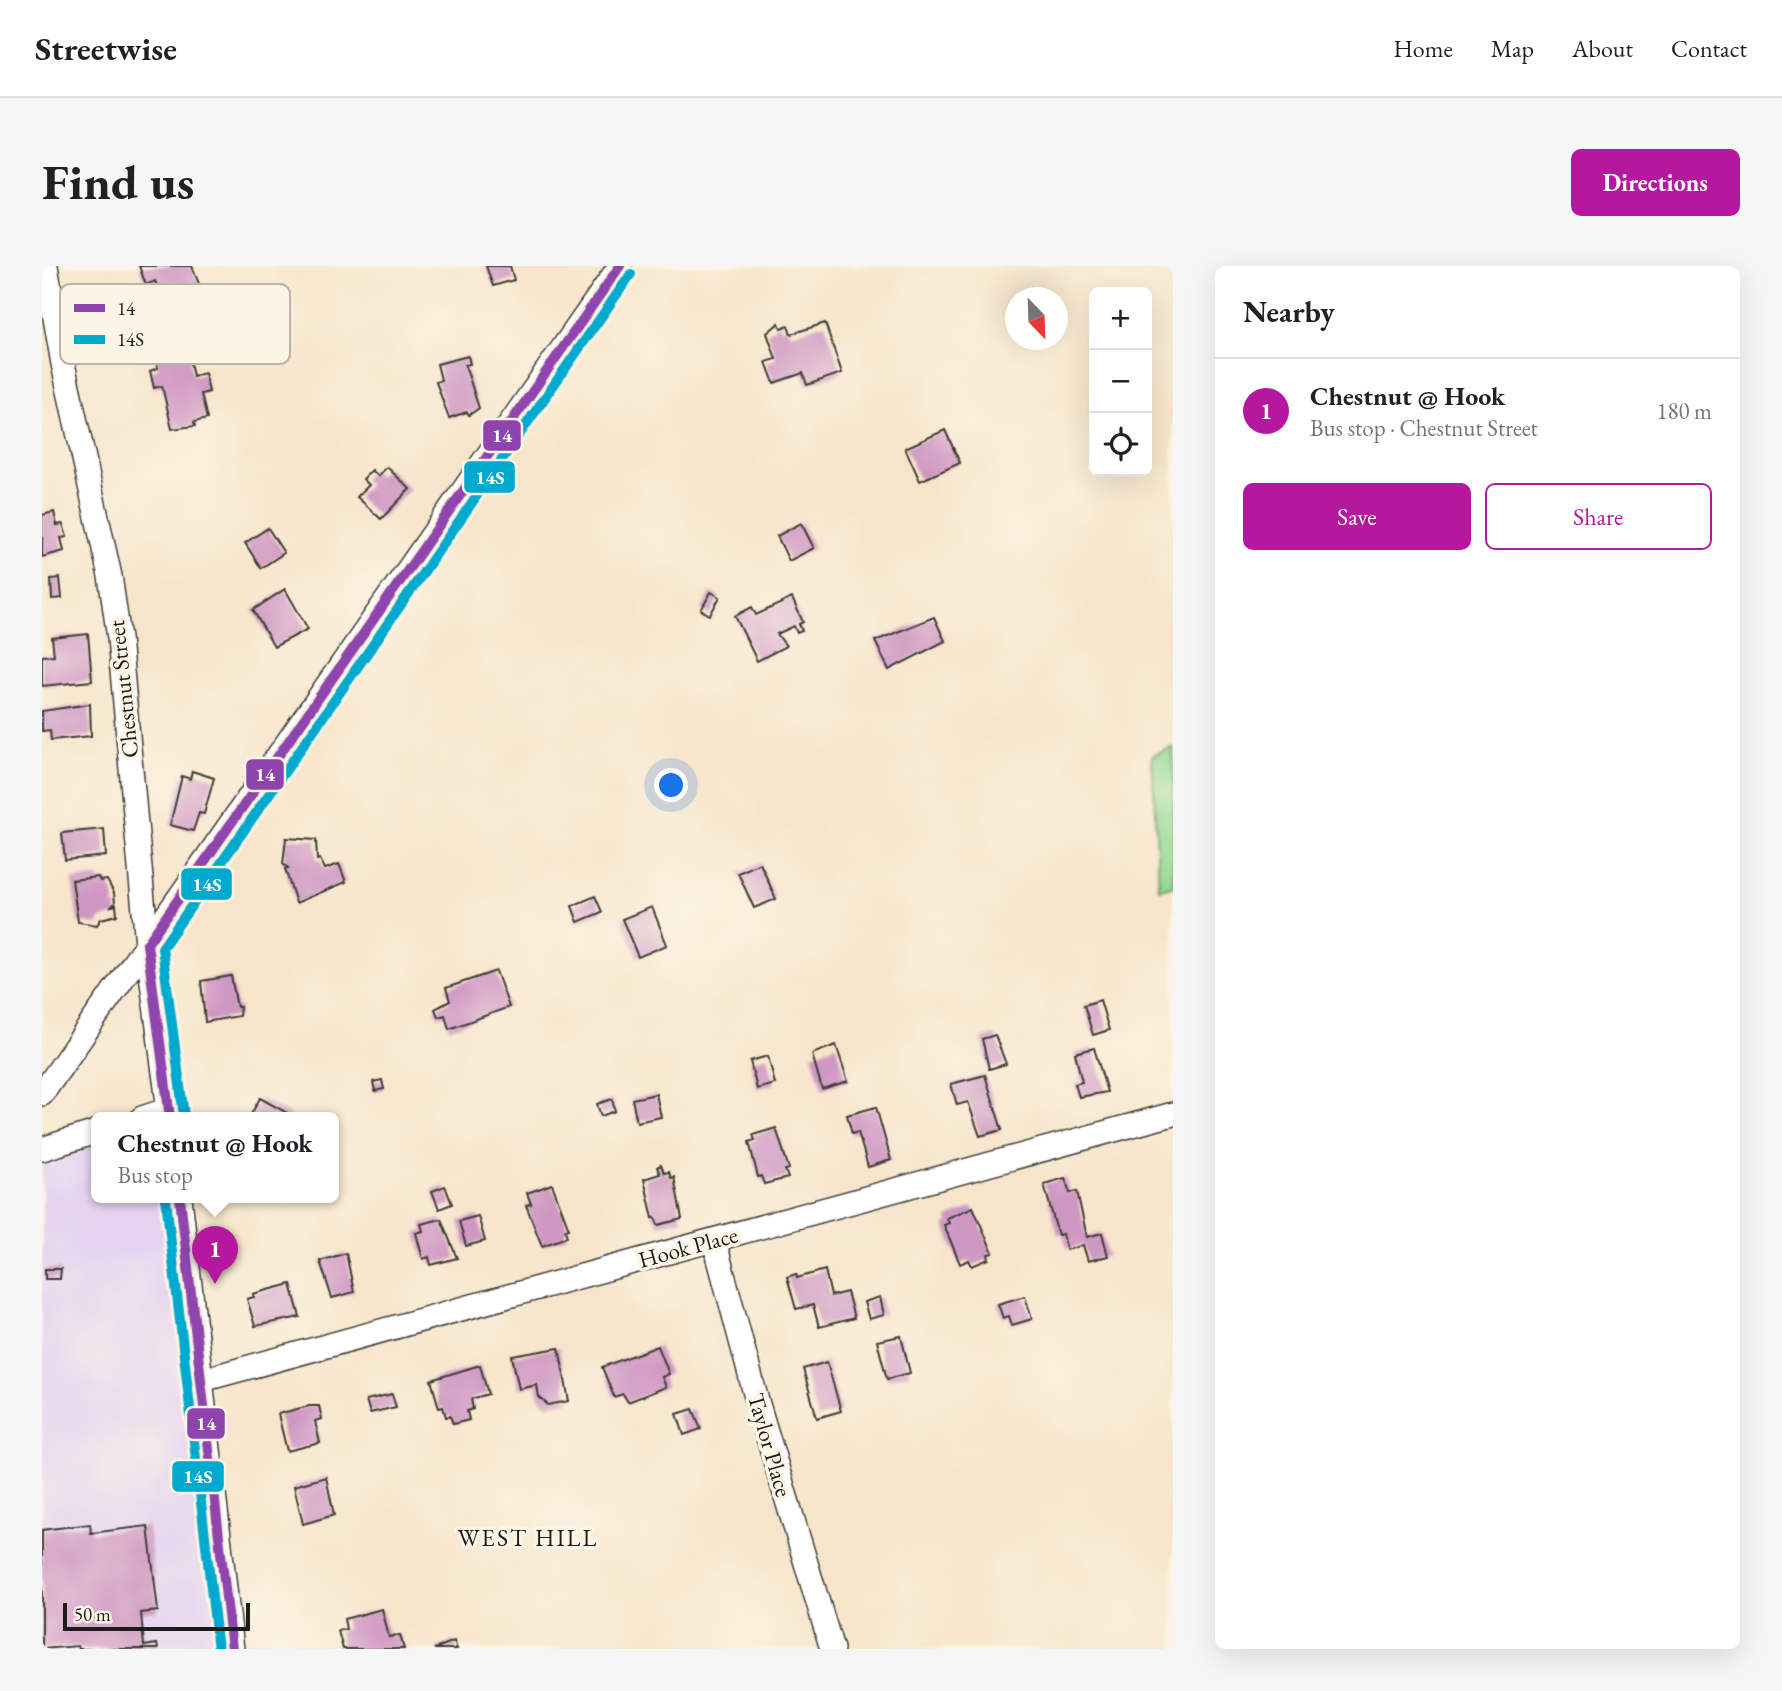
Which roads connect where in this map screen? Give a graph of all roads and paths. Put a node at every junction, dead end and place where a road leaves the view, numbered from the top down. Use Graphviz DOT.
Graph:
graph roads {
  1 [pos="46,266"];
  2 [pos="620,266"];
  3 [pos="60,347"];
  4 [pos="63,364"];
  5 [pos="147,944"];
  6 [pos="42,1094"];
  7 [pos="170,1112"];
  8 [pos="1173,1114"];
  9 [pos="91,1134"];
  10 [pos="42,1149"];
  11 [pos="181,1203"];
  12 [pos="714,1240"];
  13 [pos="202,1380"];
  14 [pos="232,1649"];
  15 [pos="832,1649"];
  1 -- 3 [label="street, Chestnut Street"];
  2 -- 5 [label="street"];
  4 -- 5 [label="street, Chestnut Street"];
  5 -- 6 [label="street"];
  5 -- 7 [label="street, Chestnut Street"];
  8 -- 12 [label="street, Hook Place"];
  9 -- 10 [label="street"];
  11 -- 13 [label="street"];
  12 -- 13 [label="street, Hook Place"];
  12 -- 15 [label="street, Taylor Place"];
  13 -- 14 [label="street"];
}
